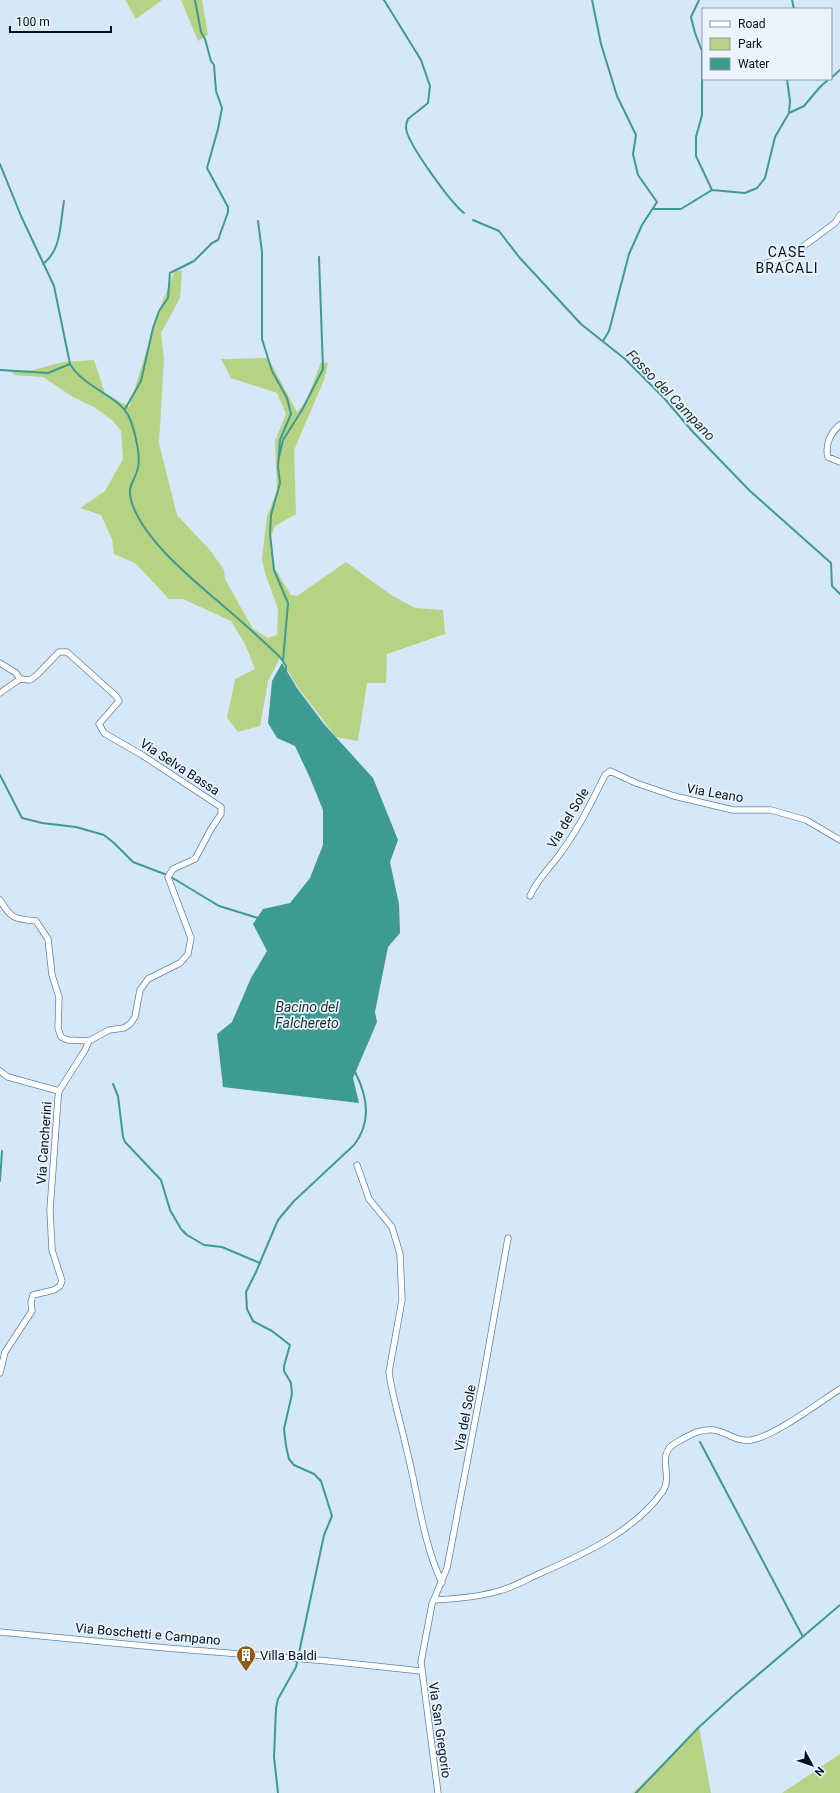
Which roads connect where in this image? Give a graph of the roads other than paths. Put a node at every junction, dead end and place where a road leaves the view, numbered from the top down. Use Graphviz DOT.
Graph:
graph roads {
  1 [pos="840,215"];
  2 [pos="767,263"];
  3 [pos="840,425"];
  4 [pos="840,462"];
  5 [pos="0,663"];
  6 [pos="20,678"];
  7 [pos="0,693"];
  8 [pos="610,771"];
  9 [pos="840,840"];
  10 [pos="530,896"];
  11 [pos="0,900"];
  12 [pos="89,1041"];
  13 [pos="0,1071"];
  14 [pos="59,1091"];
  15 [pos="357,1165"];
  16 [pos="508,1238"];
  17 [pos="0,1373"];
  18 [pos="840,1389"];
  19 [pos="442,1583"];
  20 [pos="434,1600"];
  21 [pos="0,1632"];
  22 [pos="421,1671"];
  23 [pos="438,1793"];
  1 -- 2 [label="street"];
  3 -- 4 [label="street"];
  5 -- 6 [label="street"];
  6 -- 7 [label="street"];
  6 -- 12 [label="street, Via Selva Bassa"];
  8 -- 9 [label="street, Via Leano"];
  8 -- 10 [label="street, Via del Sole"];
  11 -- 12 [label="street"];
  12 -- 14 [label="street, Via Cancherini"];
  13 -- 14 [label="street"];
  14 -- 17 [label="street, Via Cancherini"];
  15 -- 19 [label="street"];
  16 -- 19 [label="street, Via del Sole"];
  18 -- 20 [label="street"];
  19 -- 20 [label="street, Via del Sole"];
  20 -- 22 [label="street"];
  21 -- 22 [label="street, Via Boschetti e Campano"];
  22 -- 23 [label="street, Via San Gregorio"];
}
